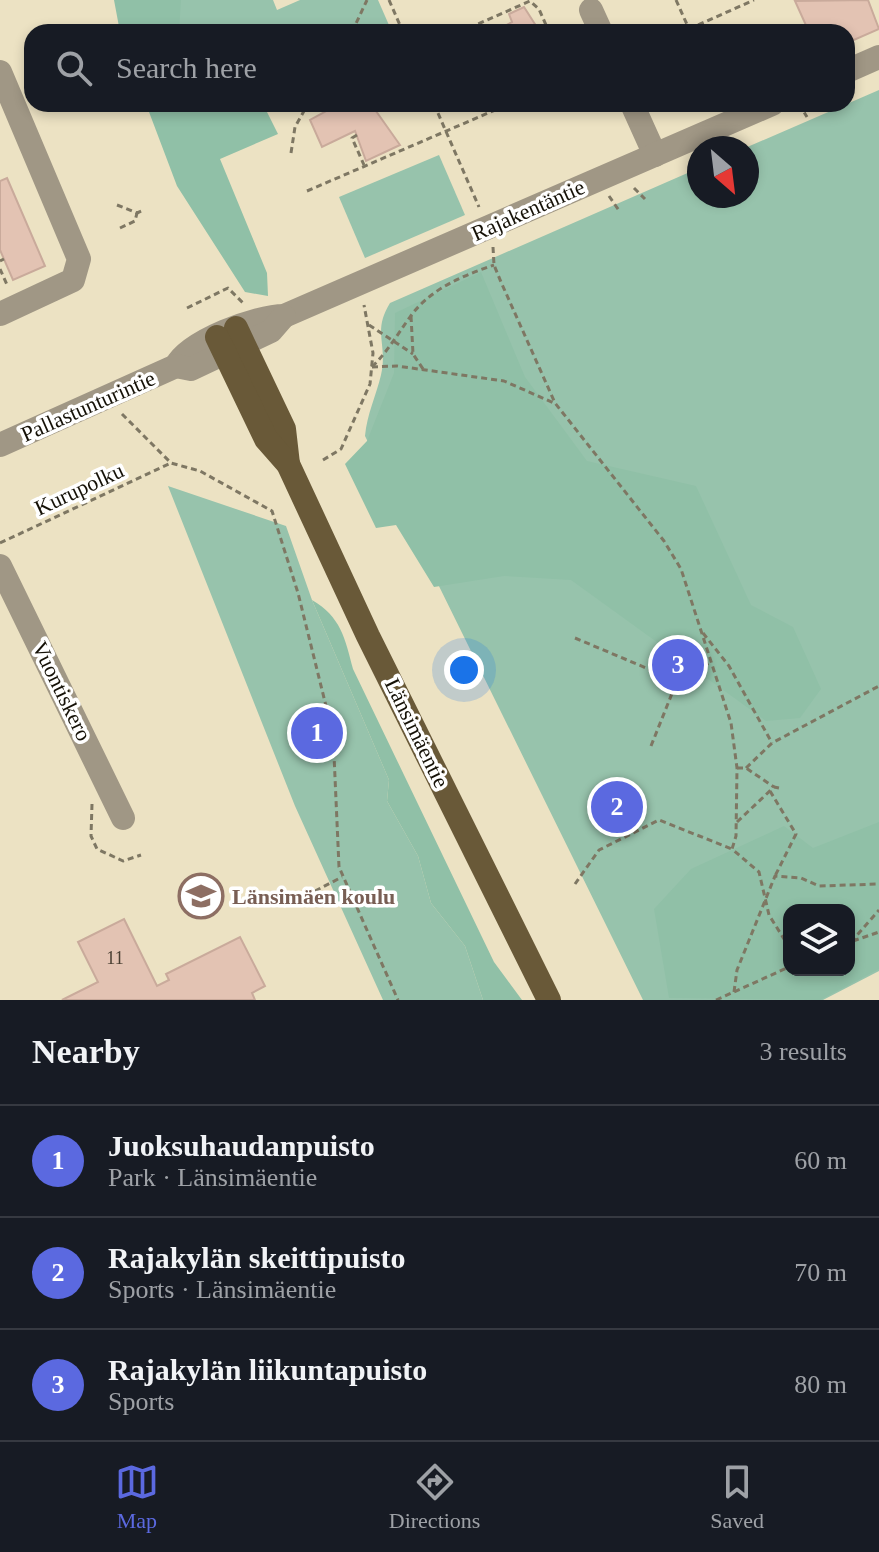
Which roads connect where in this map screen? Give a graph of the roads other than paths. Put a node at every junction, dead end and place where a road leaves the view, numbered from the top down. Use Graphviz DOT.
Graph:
graph roads {
  1 [pos="879,57"];
  2 [pos="855,68"];
  3 [pos="0,72"];
  4 [pos="636,112"];
  5 [pos="754,112"];
  6 [pos="655,155"];
  7 [pos="6,305"];
  8 [pos="231,340"];
  9 [pos="0,445"];
  10 [pos="0,566"];
  11 [pos="123,818"];
  12 [pos="549,1000"];
  1 -- 2 [label="street"];
  3 -- 7 [label="street"];
  4 -- 6 [label="street"];
  5 -- 6 [label="street, Rajakentäntie"];
  6 -- 8 [label="street, Rajakentäntie"];
  8 -- 9 [label="street, Pallastunturintie"];
  8 -- 12 [label="main road, Länsimäentie"];
  10 -- 11 [label="street, Vuontiskero"];
}
